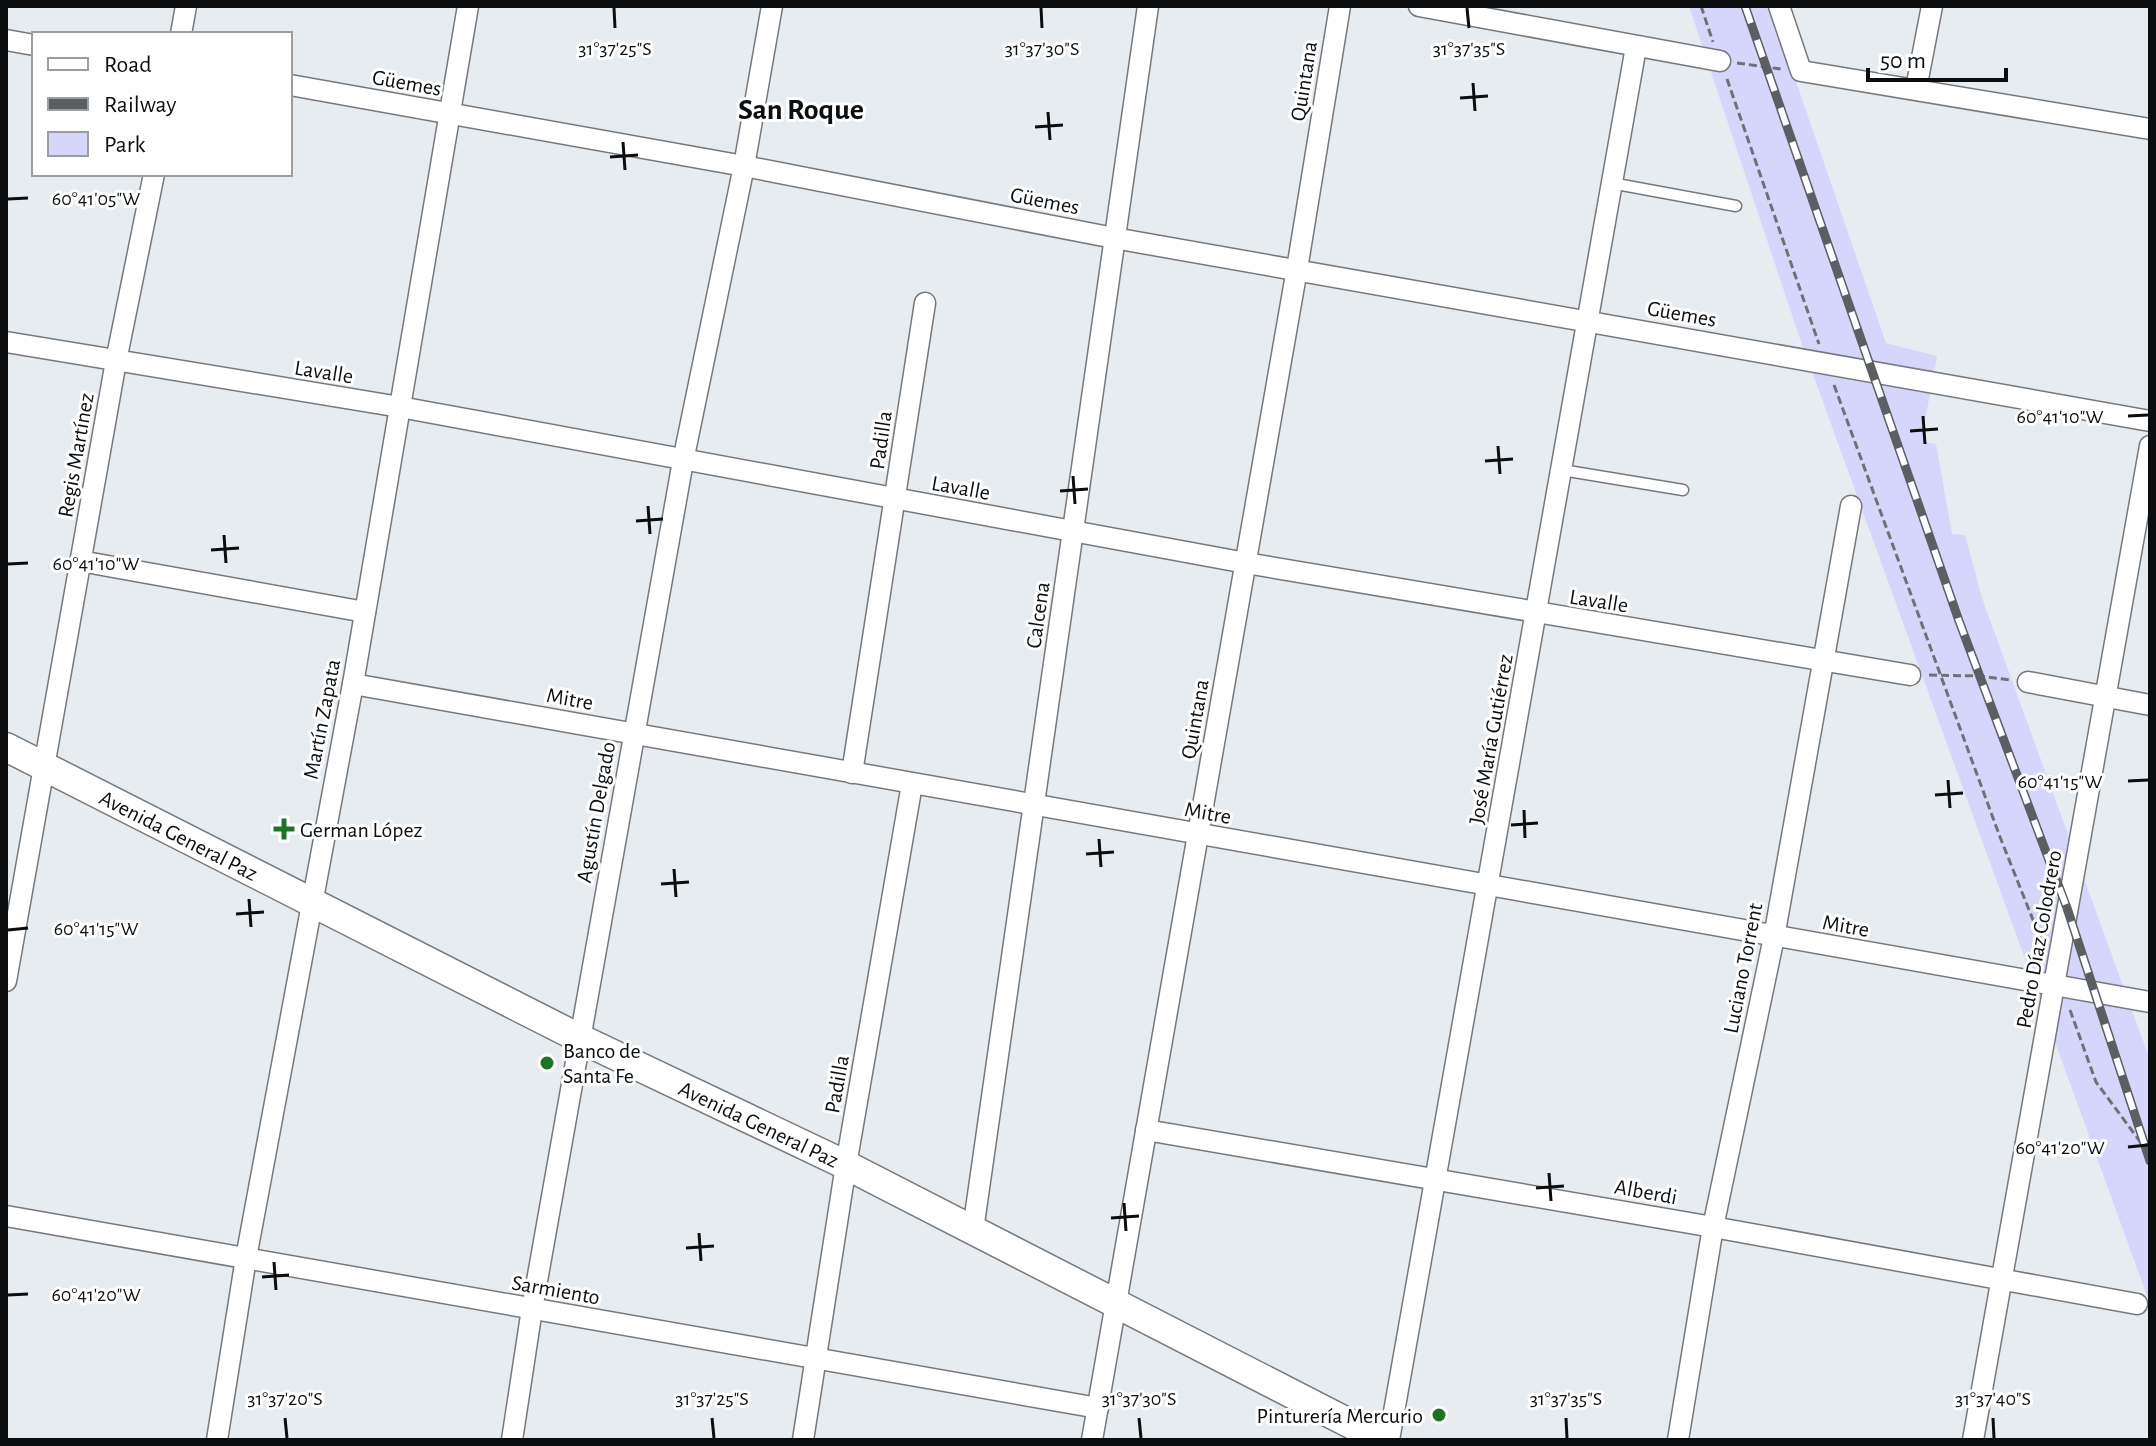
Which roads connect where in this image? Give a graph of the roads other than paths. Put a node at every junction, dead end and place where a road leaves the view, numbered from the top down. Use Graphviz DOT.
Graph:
graph roads {
  1 [pos="186,6"];
  2 [pos="468,6"];
  3 [pos="772,6"];
  4 [pos="1148,6"];
  5 [pos="1340,6"];
  6 [pos="1419,6"];
  7 [pos="1779,6"];
  8 [pos="1932,6"];
  9 [pos="181,32"];
  10 [pos="6,40"];
  11 [pos="32,45"];
  12 [pos="1636,47"];
  13 [pos="1720,61"];
  14 [pos="292,85"];
  15 [pos="1916,89"];
  16 [pos="450,114"];
  17 [pos="2150,129"];
  18 [pos="744,166"];
  19 [pos="154,176"];
  20 [pos="1611,183"];
  21 [pos="1736,206"];
  22 [pos="1114,238"];
  23 [pos="1297,269"];
  24 [pos="925,303"];
  25 [pos="1586,320"];
  26 [pos="6,342"];
  27 [pos="116,361"];
  28 [pos="400,407"];
  29 [pos="2150,421"];
  30 [pos="2150,446"];
  31 [pos="683,461"];
  32 [pos="1562,470"];
  33 [pos="1683,490"];
  34 [pos="896,500"];
  35 [pos="1851,506"];
  36 [pos="1073,530"];
  37 [pos="80,561"];
  38 [pos="1246,563"];
  39 [pos="365,612"];
  40 [pos="1537,614"];
  41 [pos="1823,661"];
  42 [pos="1910,675"];
  43 [pos="2028,682"];
  44 [pos="353,684"];
  45 [pos="2105,696"];
  46 [pos="2150,705"];
  47 [pos="633,734"];
  48 [pos="6,747"];
  49 [pos="45,767"];
  50 [pos="852,773"];
  51 [pos="912,784"];
  52 [pos="1035,806"];
  53 [pos="1198,834"];
  54 [pos="1487,886"];
  55 [pos="311,903"];
  56 [pos="11,925"];
  57 [pos="1774,937"];
  58 [pos="6,981"];
  59 [pos="2058,987"];
  60 [pos="2150,1002"];
  61 [pos="581,1039"];
  62 [pos="1146,1130"];
  63 [pos="846,1165"];
  64 [pos="1433,1178"];
  65 [pos="6,1216"];
  66 [pos="1713,1227"];
  67 [pos="973,1230"];
  68 [pos="246,1258"];
  69 [pos="2003,1278"];
  70 [pos="1117,1302"];
  71 [pos="2137,1304"];
  72 [pos="532,1309"];
  73 [pos="818,1360"];
  74 [pos="1098,1408"];
  75 [pos="217,1440"];
  76 [pos="512,1440"];
  77 [pos="803,1440"];
  78 [pos="1092,1440"];
  79 [pos="1382,1440"];
  80 [pos="1389,1440"];
  81 [pos="1678,1440"];
  82 [pos="1973,1440"];
  1 -- 9 [label="street"];
  2 -- 16 [label="street, Martín Zapata"];
  3 -- 18 [label="street, Agustín Delgado"];
  4 -- 22 [label="street, Calcena"];
  5 -- 23 [label="street, Quintana"];
  6 -- 12 [label="street"];
  7 -- 15 [label="street"];
  8 -- 15 [label="street"];
  10 -- 11 [label="street"];
  12 -- 13 [label="street"];
  12 -- 20 [label="street, José María Gutiérrez"];
  14 -- 16 [label="street, Güemes"];
  15 -- 17 [label="street"];
  16 -- 18 [label="street, Güemes"];
  16 -- 28 [label="street, Martín Zapata"];
  18 -- 22 [label="street, Güemes"];
  18 -- 31 [label="street, Agustín Delgado"];
  19 -- 27 [label="street, Regis Martínez"];
  20 -- 21 [label="lane"];
  20 -- 25 [label="street, José María Gutiérrez"];
  22 -- 23 [label="street, Güemes"];
  22 -- 36 [label="street, Calcena"];
  23 -- 25 [label="street, Güemes"];
  23 -- 38 [label="street, Quintana"];
  24 -- 34 [label="street, Padilla"];
  25 -- 29 [label="street, Güemes"];
  25 -- 32 [label="street, José María Gutiérrez"];
  26 -- 27 [label="street, Lavalle"];
  27 -- 28 [label="street, Lavalle"];
  27 -- 37 [label="street, Regis Martínez"];
  28 -- 31 [label="street, Lavalle"];
  28 -- 39 [label="street, Martín Zapata"];
  30 -- 45 [label="street, Pedro Díaz Colodrero"];
  31 -- 34 [label="street, Lavalle"];
  31 -- 47 [label="street, Agustín Delgado"];
  32 -- 33 [label="lane"];
  32 -- 40 [label="street, José María Gutiérrez"];
  34 -- 36 [label="street, Lavalle"];
  34 -- 50 [label="street, Padilla"];
  35 -- 41 [label="street, Luciano Torrent"];
  36 -- 38 [label="street, Lavalle"];
  36 -- 52 [label="street, Calcena"];
  37 -- 39 [label="street"];
  37 -- 49 [label="street, Regis Martínez"];
  38 -- 40 [label="street, Lavalle"];
  38 -- 53 [label="street, Quintana"];
  39 -- 44 [label="street, Martín Zapata"];
  40 -- 41 [label="street, Lavalle"];
  40 -- 54 [label="street, José María Gutiérrez"];
  41 -- 42 [label="street, Lavalle"];
  41 -- 57 [label="street, Luciano Torrent"];
  43 -- 45 [label="street"];
  44 -- 47 [label="street, Mitre"];
  44 -- 55 [label="street, Martín Zapata"];
  45 -- 46 [label="street"];
  45 -- 59 [label="street, Pedro Díaz Colodrero"];
  47 -- 50 [label="street, Mitre"];
  47 -- 61 [label="street, Agustín Delgado"];
  48 -- 49 [label="main road, Avenida General Paz"];
  49 -- 55 [label="main road, Avenida General Paz"];
  49 -- 56 [label="street, Regis Martínez"];
  50 -- 51 [label="street, Mitre"];
  51 -- 52 [label="street, Mitre"];
  51 -- 63 [label="street, Padilla"];
  52 -- 53 [label="street, Mitre"];
  52 -- 67 [label="street, Calcena"];
  53 -- 54 [label="street, Mitre"];
  53 -- 62 [label="street, Quintana"];
  54 -- 57 [label="street, Mitre"];
  54 -- 64 [label="street, José María Gutiérrez"];
  55 -- 61 [label="main road, Avenida General Paz"];
  55 -- 68 [label="street, Martín Zapata"];
  56 -- 58 [label="street, Regis Martínez"];
  57 -- 59 [label="street, Mitre"];
  57 -- 66 [label="street, Luciano Torrent"];
  59 -- 60 [label="street, Mitre"];
  59 -- 69 [label="street, Pedro Díaz Colodrero"];
  61 -- 63 [label="main road, Avenida General Paz"];
  61 -- 72 [label="street, Agustín Delgado"];
  62 -- 64 [label="street, Alberdi"];
  62 -- 70 [label="street, Quintana"];
  63 -- 67 [label="main road, Avenida General Paz"];
  63 -- 73 [label="street, Padilla"];
  64 -- 66 [label="street, Alberdi"];
  64 -- 80 [label="street, José María Gutiérrez"];
  65 -- 68 [label="street, Sarmiento"];
  66 -- 69 [label="street, Alberdi"];
  66 -- 81 [label="street, Luciano Torrent"];
  67 -- 70 [label="main road, Avenida General Paz"];
  68 -- 72 [label="street, Sarmiento"];
  68 -- 75 [label="street, Martín Zapata"];
  69 -- 71 [label="street, Alberdi"];
  69 -- 82 [label="street, Pedro Díaz Colodrero"];
  70 -- 74 [label="street, Quintana"];
  70 -- 79 [label="main road, Avenida General Paz"];
  72 -- 73 [label="street, Sarmiento"];
  72 -- 76 [label="street, Agustín Delgado"];
  73 -- 74 [label="street, Sarmiento"];
  73 -- 77 [label="street, Padilla"];
  74 -- 78 [label="street, Quintana"];
}
